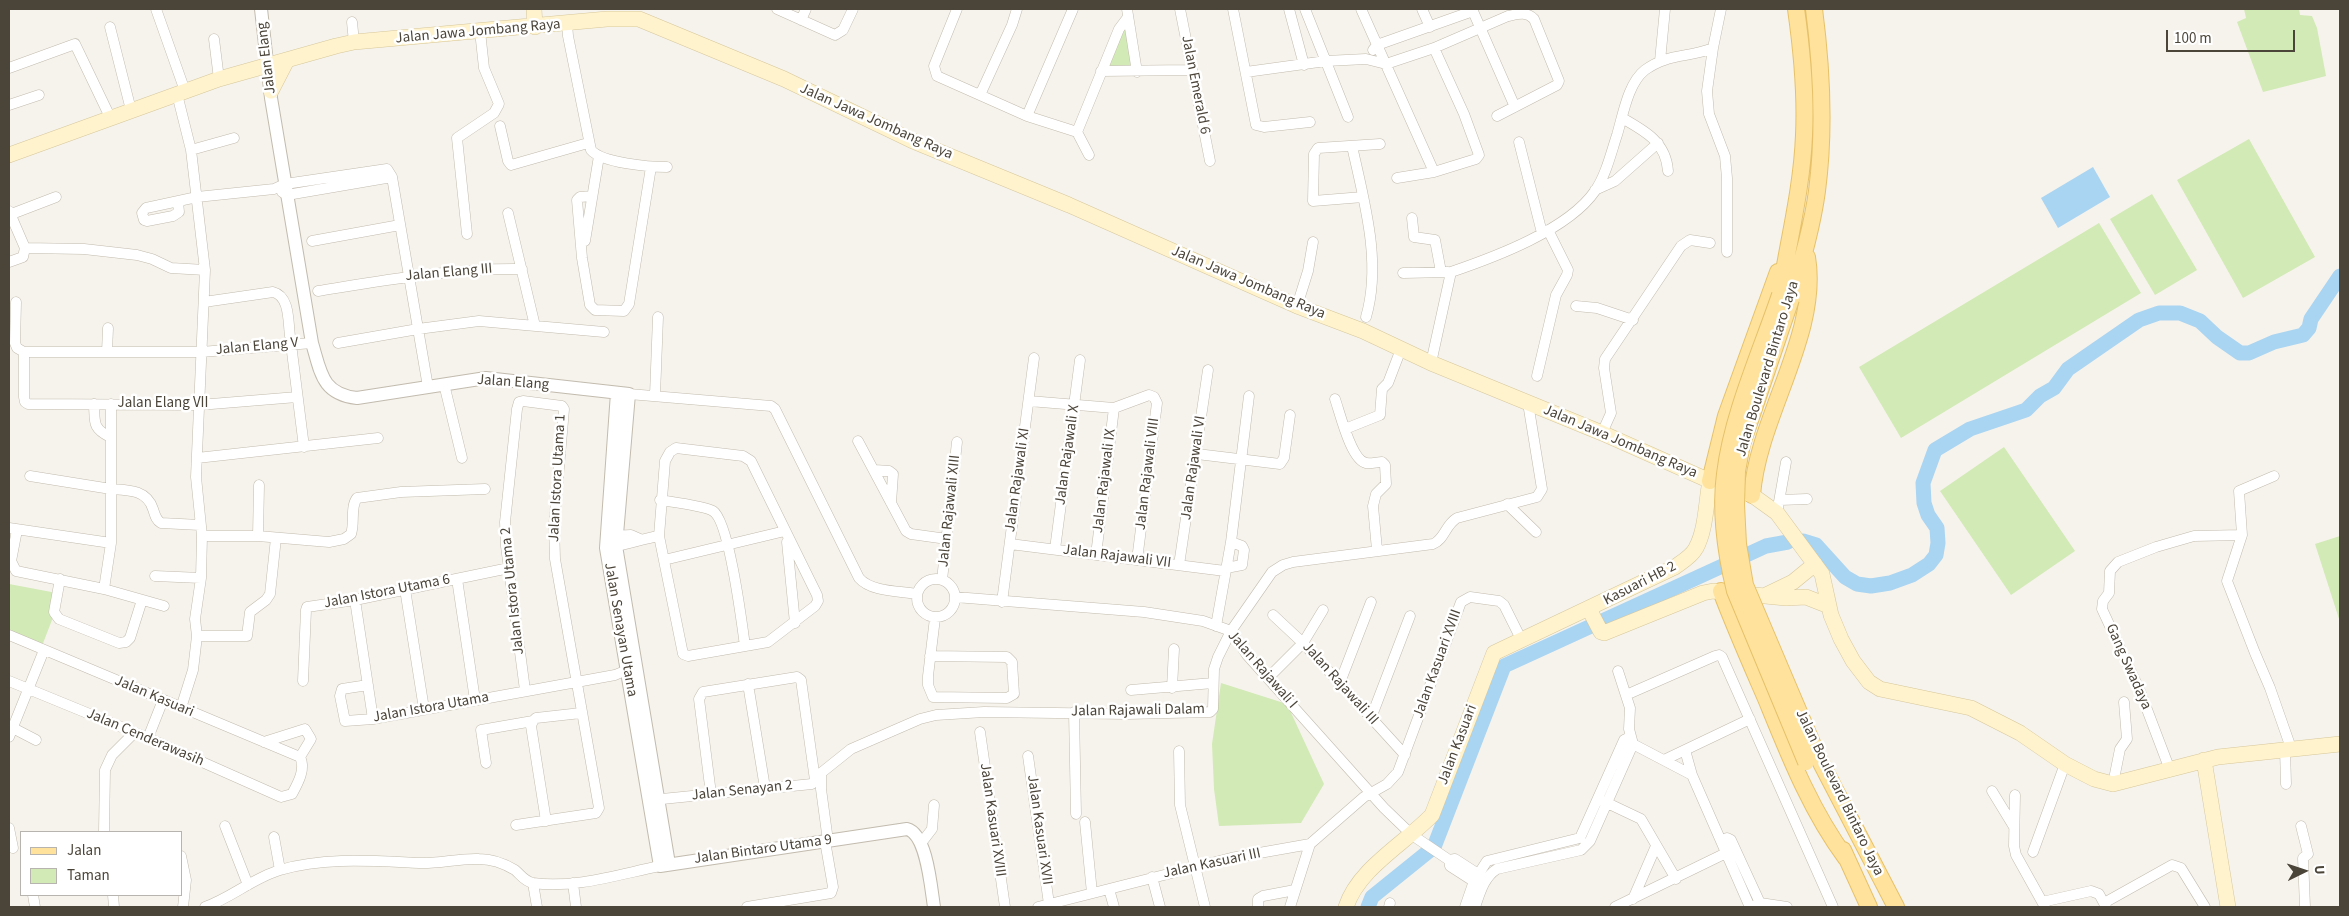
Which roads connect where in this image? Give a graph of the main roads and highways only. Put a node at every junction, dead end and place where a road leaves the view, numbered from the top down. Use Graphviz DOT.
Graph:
graph roads {
  1 [pos="534,9"];
  2 [pos="1796,9"];
  3 [pos="1814,9"];
  4 [pos="535,27"];
  5 [pos="287,60"];
  6 [pos="271,91"];
  7 [pos="9,155"];
  8 [pos="1805,248"];
  9 [pos="1787,252"];
  10 [pos="1786,297"];
  11 [pos="1710,481"];
  12 [pos="1752,495"];
  13 [pos="1815,564"];
  14 [pos="1721,591"];
  15 [pos="1766,596"];
  16 [pos="1829,606"];
  17 [pos="1590,612"];
  18 [pos="2340,744"];
  19 [pos="1812,760"];
  20 [pos="2204,760"];
  21 [pos="1846,858"];
  22 [pos="1894,903"];
  23 [pos="1346,907"];
  24 [pos="1871,907"];
  25 [pos="2228,907"];
  1 -- 4 [label="main road"];
  2 -- 9 [label="main road, Jalan Boulevard Bintaro Jaya"];
  3 -- 8 [label="main road, Jalan Boulevard Bintaro Jaya"];
  4 -- 5 [label="main road, Jalan Jawa Jombang Raya"];
  4 -- 11 [label="main road, Jalan Jawa Jombang Raya"];
  5 -- 6 [label="main road"];
  5 -- 7 [label="main road, Jalan Jawa Jombang Raya"];
  8 -- 10 [label="main road, Jalan Boulevard Bintaro Jaya"];
  8 -- 12 [label="main road"];
  9 -- 10 [label="main road, Jalan Boulevard Bintaro Jaya"];
  9 -- 11 [label="main road"];
  10 -- 19 [label="main road, Jalan Boulevard Bintaro Jaya, bridge"];
  11 -- 12 [label="main road, Jalan Jawa Jombang Raya"];
  11 -- 17 [label="main road, Kasuari HB 2"];
  12 -- 13 [label="main road, Jalan Jawa Jombang Raya"];
  13 -- 15 [label="main road"];
  13 -- 16 [label="main road, Jalan Jawa Jombang Raya"];
  14 -- 15 [label="main road, Kasuari HB 2"];
  14 -- 17 [label="main road, Kasuari HB 2"];
  14 -- 21 [label="main road"];
  15 -- 16 [label="main road, Kasuari HB 2"];
  16 -- 20 [label="main road, Jalan Jawa Jombang Raya"];
  17 -- 23 [label="main road, Jalan Kasuari"];
  18 -- 20 [label="main road"];
  19 -- 21 [label="main road, Jalan Boulevard Bintaro Jaya"];
  19 -- 22 [label="main road, Jalan Boulevard Bintaro Jaya"];
  20 -- 25 [label="main road"];
  21 -- 24 [label="main road, Jalan Boulevard Bintaro Jaya"];
  22 -- 24 [label="main road"];
}
